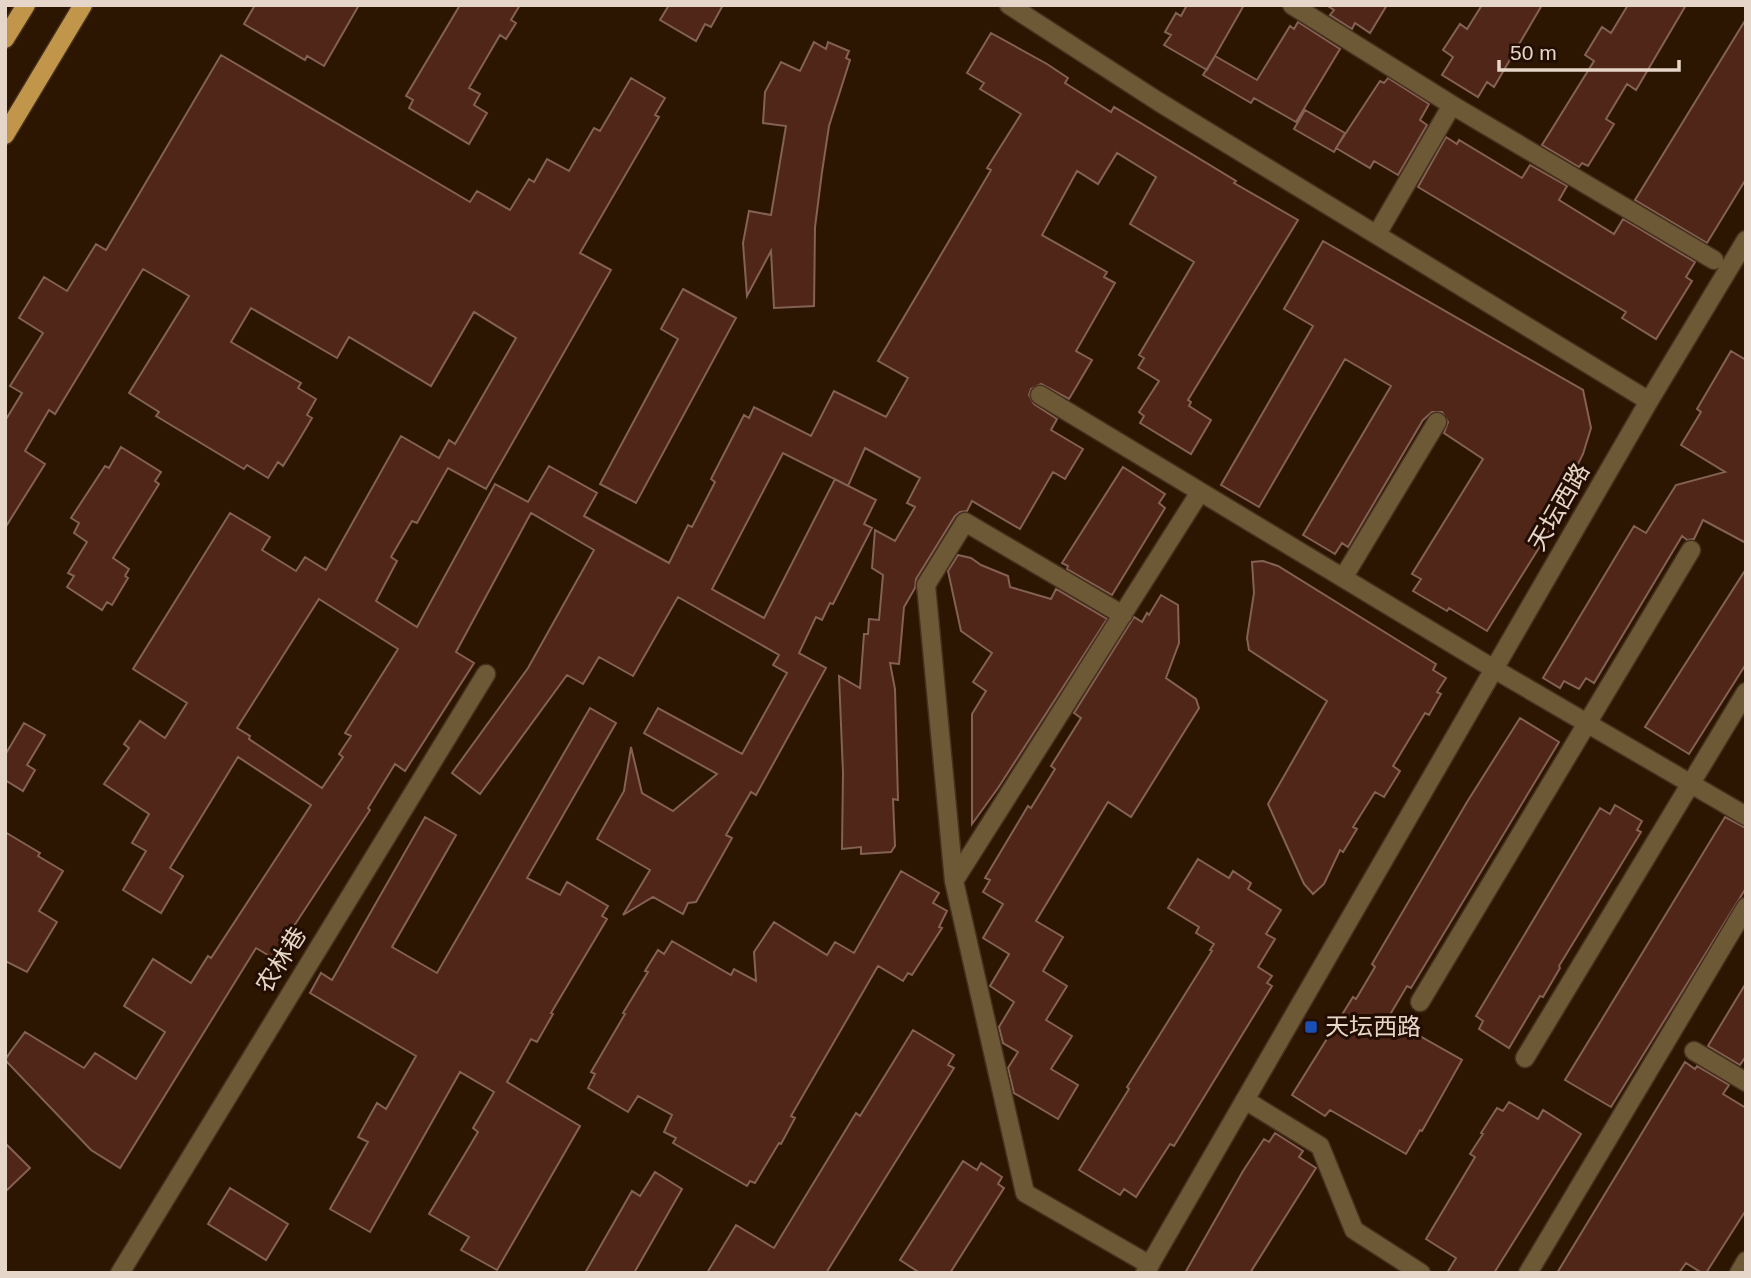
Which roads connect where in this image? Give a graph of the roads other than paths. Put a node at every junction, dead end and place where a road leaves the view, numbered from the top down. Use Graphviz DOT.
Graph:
graph roads {
  1 [pos="26,5"];
  2 [pos="83,5"];
  3 [pos="1009,5"];
  4 [pos="1292,5"];
  5 [pos="5,39"];
  6 [pos="1452,105"];
  7 [pos="5,135"];
  8 [pos="1377,234"];
  9 [pos="1746,240"];
  10 [pos="1714,260"];
  11 [pos="1040,395"];
  12 [pos="1649,401"];
  13 [pos="1437,422"];
  14 [pos="1200,492"];
  15 [pos="1691,550"];
  16 [pos="1343,578"];
  17 [pos="1123,615"];
  18 [pos="1494,669"];
  19 [pos="486,674"];
  20 [pos="1746,692"];
  21 [pos="1587,723"];
  22 [pos="1691,784"];
  23 [pos="1746,816"];
  24 [pos="954,881"];
  25 [pos="1746,907"];
  26 [pos="1420,1002"];
  27 [pos="1694,1051"];
  28 [pos="1525,1058"];
  29 [pos="1746,1082"];
  30 [pos="1245,1100"];
  31 [pos="1746,1261"];
  32 [pos="1147,1269"];
  33 [pos="120,1273"];
  34 [pos="1421,1273"];
  35 [pos="1528,1273"];
  36 [pos="1739,1273"];
  1 -- 5 [label="main road"];
  2 -- 7 [label="main road"];
  3 -- 8 [label="street"];
  4 -- 6 [label="street"];
  6 -- 8 [label="street"];
  6 -- 10 [label="street"];
  8 -- 12 [label="street"];
  9 -- 12 [label="street, 天坛西路"];
  11 -- 14 [label="street"];
  12 -- 18 [label="street, 天坛西路"];
  13 -- 16 [label="street"];
  14 -- 16 [label="street"];
  14 -- 17 [label="street"];
  15 -- 21 [label="street"];
  16 -- 18 [label="street"];
  17 -- 24 [label="street"];
  17 -- 24 [label="street"];
  18 -- 21 [label="street"];
  18 -- 30 [label="street, 天坛西路"];
  19 -- 33 [label="street, 农林巷"];
  20 -- 22 [label="street"];
  21 -- 22 [label="street"];
  21 -- 26 [label="street"];
  22 -- 23 [label="street"];
  22 -- 28 [label="street"];
  24 -- 32 [label="street"];
  25 -- 35 [label="street"];
  27 -- 29 [label="street"];
  30 -- 32 [label="street, 天坛西路"];
  30 -- 34 [label="street"];
  31 -- 36 [label="street"];
}
